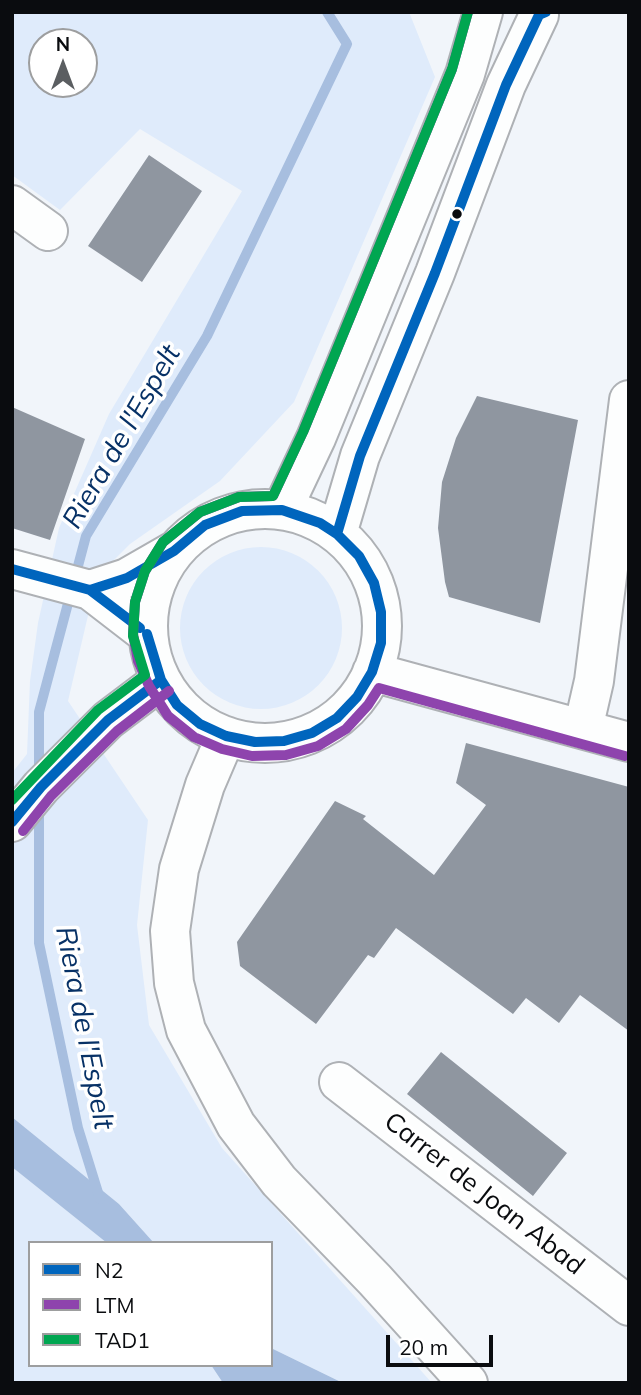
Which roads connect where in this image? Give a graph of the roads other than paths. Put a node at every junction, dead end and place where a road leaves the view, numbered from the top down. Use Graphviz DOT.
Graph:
graph roads {
  1 [pos="483,12"];
  2 [pos="530,13"];
  3 [pos="12,205"];
  4 [pos="48,230"];
  5 [pos="629,400"];
  6 [pos="282,510"];
  7 [pos="337,534"];
  8 [pos="174,551"];
  9 [pos="29,574"];
  10 [pos="111,592"];
  11 [pos="147,634"];
  12 [pos="372,672"];
  13 [pos="161,680"];
  14 [pos="583,729"];
  15 [pos="226,736"];
  16 [pos="629,742"];
  17 [pos="12,822"];
  18 [pos="340,1082"];
  19 [pos="629,1306"];
  20 [pos="468,1383"];
  1 -- 6 [label="street"];
  2 -- 7 [label="street"];
  3 -- 4 [label="street"];
  5 -- 14 [label="street"];
  6 -- 7 [label="street"];
  6 -- 8 [label="street"];
  7 -- 12 [label="street"];
  8 -- 10 [label="street"];
  8 -- 11 [label="street"];
  9 -- 10 [label="street"];
  10 -- 11 [label="street"];
  11 -- 13 [label="street"];
  12 -- 14 [label="street"];
  12 -- 15 [label="street"];
  13 -- 15 [label="street"];
  13 -- 17 [label="street"];
  14 -- 16 [label="street"];
  15 -- 20 [label="street"];
  18 -- 19 [label="street, Carrer de Joan Abad"];
}
